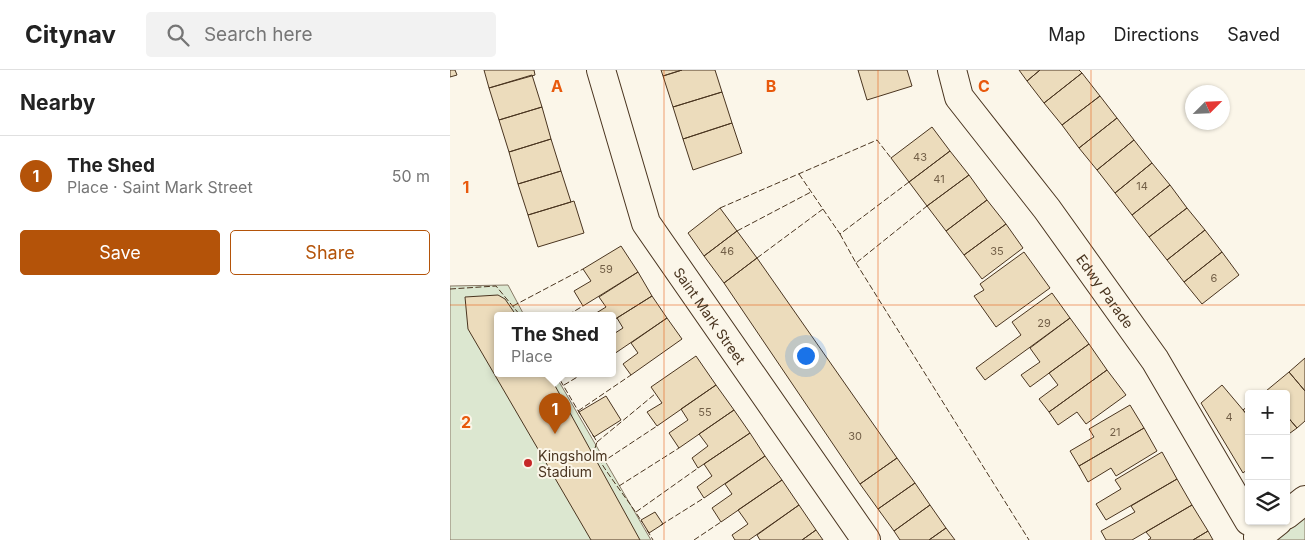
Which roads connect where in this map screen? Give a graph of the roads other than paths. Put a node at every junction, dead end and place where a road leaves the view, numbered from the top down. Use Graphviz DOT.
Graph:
graph roads {
  1 [pos="601,70"];
  2 [pos="952,70"];
  3 [pos="1305,500"];
  4 [pos="1290,512"];
  5 [pos="1259,528"];
  6 [pos="866,540"];
  1 -- 6 [label="street, Saint Mark Street"];
  2 -- 5 [label="street, Edwy Parade"];
  3 -- 4 [label="street"];
}
